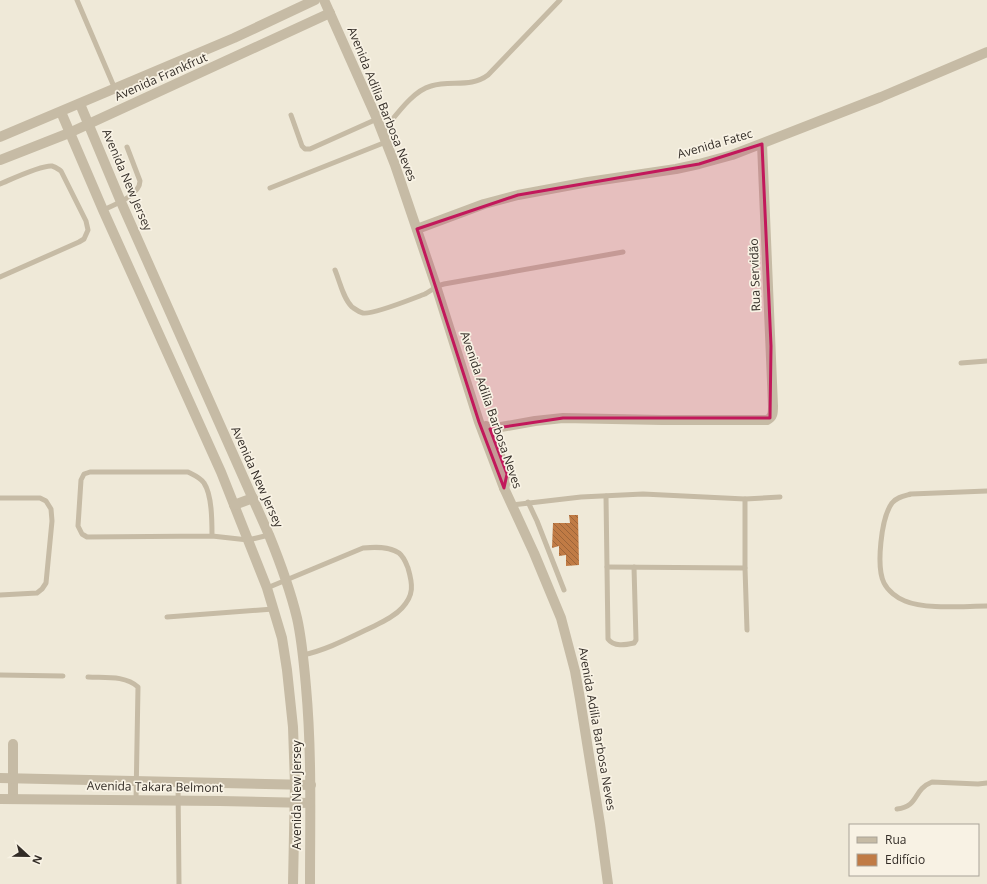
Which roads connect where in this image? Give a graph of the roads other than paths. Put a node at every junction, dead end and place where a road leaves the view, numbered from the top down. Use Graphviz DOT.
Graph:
graph roads {
  1 [pos="77,0"];
  2 [pos="316,0"];
  3 [pos="324,0"];
  4 [pos="560,0"];
  5 [pos="330,13"];
  6 [pos="234,38"];
  7 [pos="987,52"];
  8 [pos="241,55"];
  9 [pos="116,89"];
  10 [pos="80,104"];
  11 [pos="61,112"];
  12 [pos="291,115"];
  13 [pos="377,119"];
  14 [pos="89,124"];
  15 [pos="69,132"];
  16 [pos="0,137"];
  17 [pos="384,137"];
  18 [pos="762,144"];
  19 [pos="127,147"];
  20 [pos="0,160"];
  21 [pos="0,184"];
  22 [pos="270,188"];
  23 [pos="121,202"];
  24 [pos="103,210"];
  25 [pos="417,229"];
  26 [pos="623,252"];
  27 [pos="336,270"];
  28 [pos="0,277"];
  29 [pos="436,286"];
  30 [pos="987,362"];
  31 [pos="961,363"];
  32 [pos="479,422"];
  33 [pos="490,429"];
  34 [pos="238,465"];
  35 [pos="221,472"];
  36 [pos="504,488"];
  37 [pos="987,491"];
  38 [pos="606,496"];
  39 [pos="780,497"];
  40 [pos="0,498"];
  41 [pos="253,498"];
  42 [pos="745,499"];
  43 [pos="528,502"];
  44 [pos="234,505"];
  45 [pos="511,505"];
  46 [pos="269,535"];
  47 [pos="212,536"];
  48 [pos="248,540"];
  49 [pos="606,567"];
  50 [pos="634,567"];
  51 [pos="745,568"];
  52 [pos="286,579"];
  53 [pos="267,588"];
  54 [pos="564,590"];
  55 [pos="0,595"];
  56 [pos="987,606"];
  57 [pos="273,609"];
  58 [pos="167,617"];
  59 [pos="747,630"];
  60 [pos="303,655"];
  61 [pos="305,667"];
  62 [pos="287,670"];
  63 [pos="0,675"];
  64 [pos="63,676"];
  65 [pos="88,677"];
  66 [pos="13,744"];
  67 [pos="0,778"];
  68 [pos="13,779"];
  69 [pos="137,782"];
  70 [pos="178,783"];
  71 [pos="987,783"];
  72 [pos="294,784"];
  73 [pos="311,785"];
  74 [pos="0,799"];
  75 [pos="13,799"];
  76 [pos="136,800"];
  77 [pos="178,800"];
  78 [pos="294,803"];
  79 [pos="310,803"];
  80 [pos="897,809"];
  81 [pos="179,884"];
  82 [pos="293,884"];
  83 [pos="310,884"];
  84 [pos="608,884"];
  1 -- 9 [label="lane"];
  2 -- 6 [label="street, Avenida Frankfrut"];
  3 -- 5 [label="street, Avenida Adilia Barbosa Neves"];
  4 -- 17 [label="lane"];
  5 -- 8 [label="street, Avenida Frankfrut"];
  5 -- 13 [label="street, Avenida Adilia Barbosa Neves"];
  6 -- 8 [label="street"];
  6 -- 9 [label="street, Avenida Frankfrut"];
  7 -- 18 [label="street, Avenida Fatec"];
  8 -- 14 [label="street, Avenida Frankfrut"];
  9 -- 10 [label="street, Avenida Frankfrut"];
  10 -- 11 [label="street, Avenida Frankfrut"];
  10 -- 14 [label="street, Avenida New Jersey"];
  11 -- 15 [label="street, Avenida New Jersey"];
  11 -- 16 [label="street, Avenida Frankfrut"];
  12 -- 13 [label="lane"];
  13 -- 17 [label="street, Avenida Adilia Barbosa Neves"];
  14 -- 15 [label="street, Avenida Frankfrut"];
  14 -- 23 [label="street, Avenida New Jersey"];
  15 -- 20 [label="street, Avenida Frankfrut"];
  15 -- 24 [label="street, Avenida New Jersey"];
  17 -- 22 [label="lane"];
  17 -- 25 [label="street, Avenida Adilia Barbosa Neves"];
  18 -- 25 [label="street, Avenida Fatec"];
  18 -- 33 [label="street, Rua Servidão"];
  19 -- 23 [label="lane"];
  21 -- 28 [label="lane"];
  23 -- 24 [label="lane"];
  23 -- 34 [label="street, Avenida New Jersey"];
  24 -- 35 [label="street, Avenida New Jersey"];
  25 -- 29 [label="street, Avenida Adilia Barbosa Neves"];
  26 -- 29 [label="lane"];
  27 -- 29 [label="lane"];
  29 -- 32 [label="street, Avenida Adilia Barbosa Neves"];
  30 -- 31 [label="lane"];
  32 -- 33 [label="street"];
  32 -- 36 [label="street, Avenida Adilia Barbosa Neves"];
  33 -- 36 [label="street"];
  34 -- 35 [label="street"];
  34 -- 41 [label="street, Avenida New Jersey"];
  35 -- 44 [label="street, Avenida New Jersey"];
  36 -- 45 [label="street, Avenida Adilia Barbosa Neves"];
  37 -- 56 [label="lane"];
  38 -- 42 [label="lane"];
  38 -- 43 [label="lane"];
  38 -- 49 [label="lane"];
  39 -- 42 [label="lane"];
  40 -- 55 [label="lane"];
  41 -- 44 [label="street"];
  41 -- 46 [label="street, Avenida New Jersey"];
  42 -- 51 [label="lane"];
  43 -- 45 [label="lane"];
  43 -- 54 [label="lane"];
  44 -- 48 [label="street, Avenida New Jersey"];
  45 -- 84 [label="street, Avenida Adilia Barbosa Neves"];
  46 -- 48 [label="lane"];
  46 -- 52 [label="street, Avenida New Jersey"];
  47 -- 47 [label="lane"];
  47 -- 48 [label="lane"];
  48 -- 53 [label="street, Avenida New Jersey"];
  49 -- 50 [label="lane"];
  49 -- 50 [label="lane"];
  50 -- 51 [label="lane"];
  51 -- 59 [label="lane"];
  52 -- 53 [label="lane"];
  52 -- 60 [label="street, Avenida New Jersey"];
  52 -- 60 [label="lane"];
  53 -- 57 [label="street, Avenida New Jersey"];
  57 -- 58 [label="lane"];
  57 -- 62 [label="street, Avenida New Jersey"];
  60 -- 61 [label="street, Avenida New Jersey"];
  61 -- 62 [label="street"];
  61 -- 73 [label="street, Avenida New Jersey"];
  62 -- 72 [label="street, Avenida New Jersey"];
  63 -- 64 [label="lane"];
  65 -- 69 [label="lane"];
  66 -- 68 [label="street"];
  67 -- 68 [label="street, Avenida Takara Belmont"];
  68 -- 69 [label="street, Avenida Takara Belmont"];
  68 -- 75 [label="street"];
  69 -- 70 [label="street, Avenida Takara Belmont"];
  69 -- 76 [label="lane"];
  70 -- 72 [label="street, Avenida Takara Belmont"];
  70 -- 77 [label="lane"];
  71 -- 80 [label="lane"];
  72 -- 73 [label="street, Avenida Takara Belmont"];
  72 -- 78 [label="street, Avenida New Jersey"];
  73 -- 79 [label="street, Avenida New Jersey"];
  74 -- 75 [label="street, Avenida Takara Belmont"];
  75 -- 76 [label="street, Avenida Takara Belmont"];
  76 -- 77 [label="street, Avenida Takara Belmont"];
  77 -- 78 [label="street, Avenida Takara Belmont"];
  77 -- 81 [label="lane"];
  78 -- 79 [label="street, Avenida Takara Belmont"];
  78 -- 82 [label="street, Avenida New Jersey"];
  79 -- 83 [label="street, Avenida New Jersey"];
}
